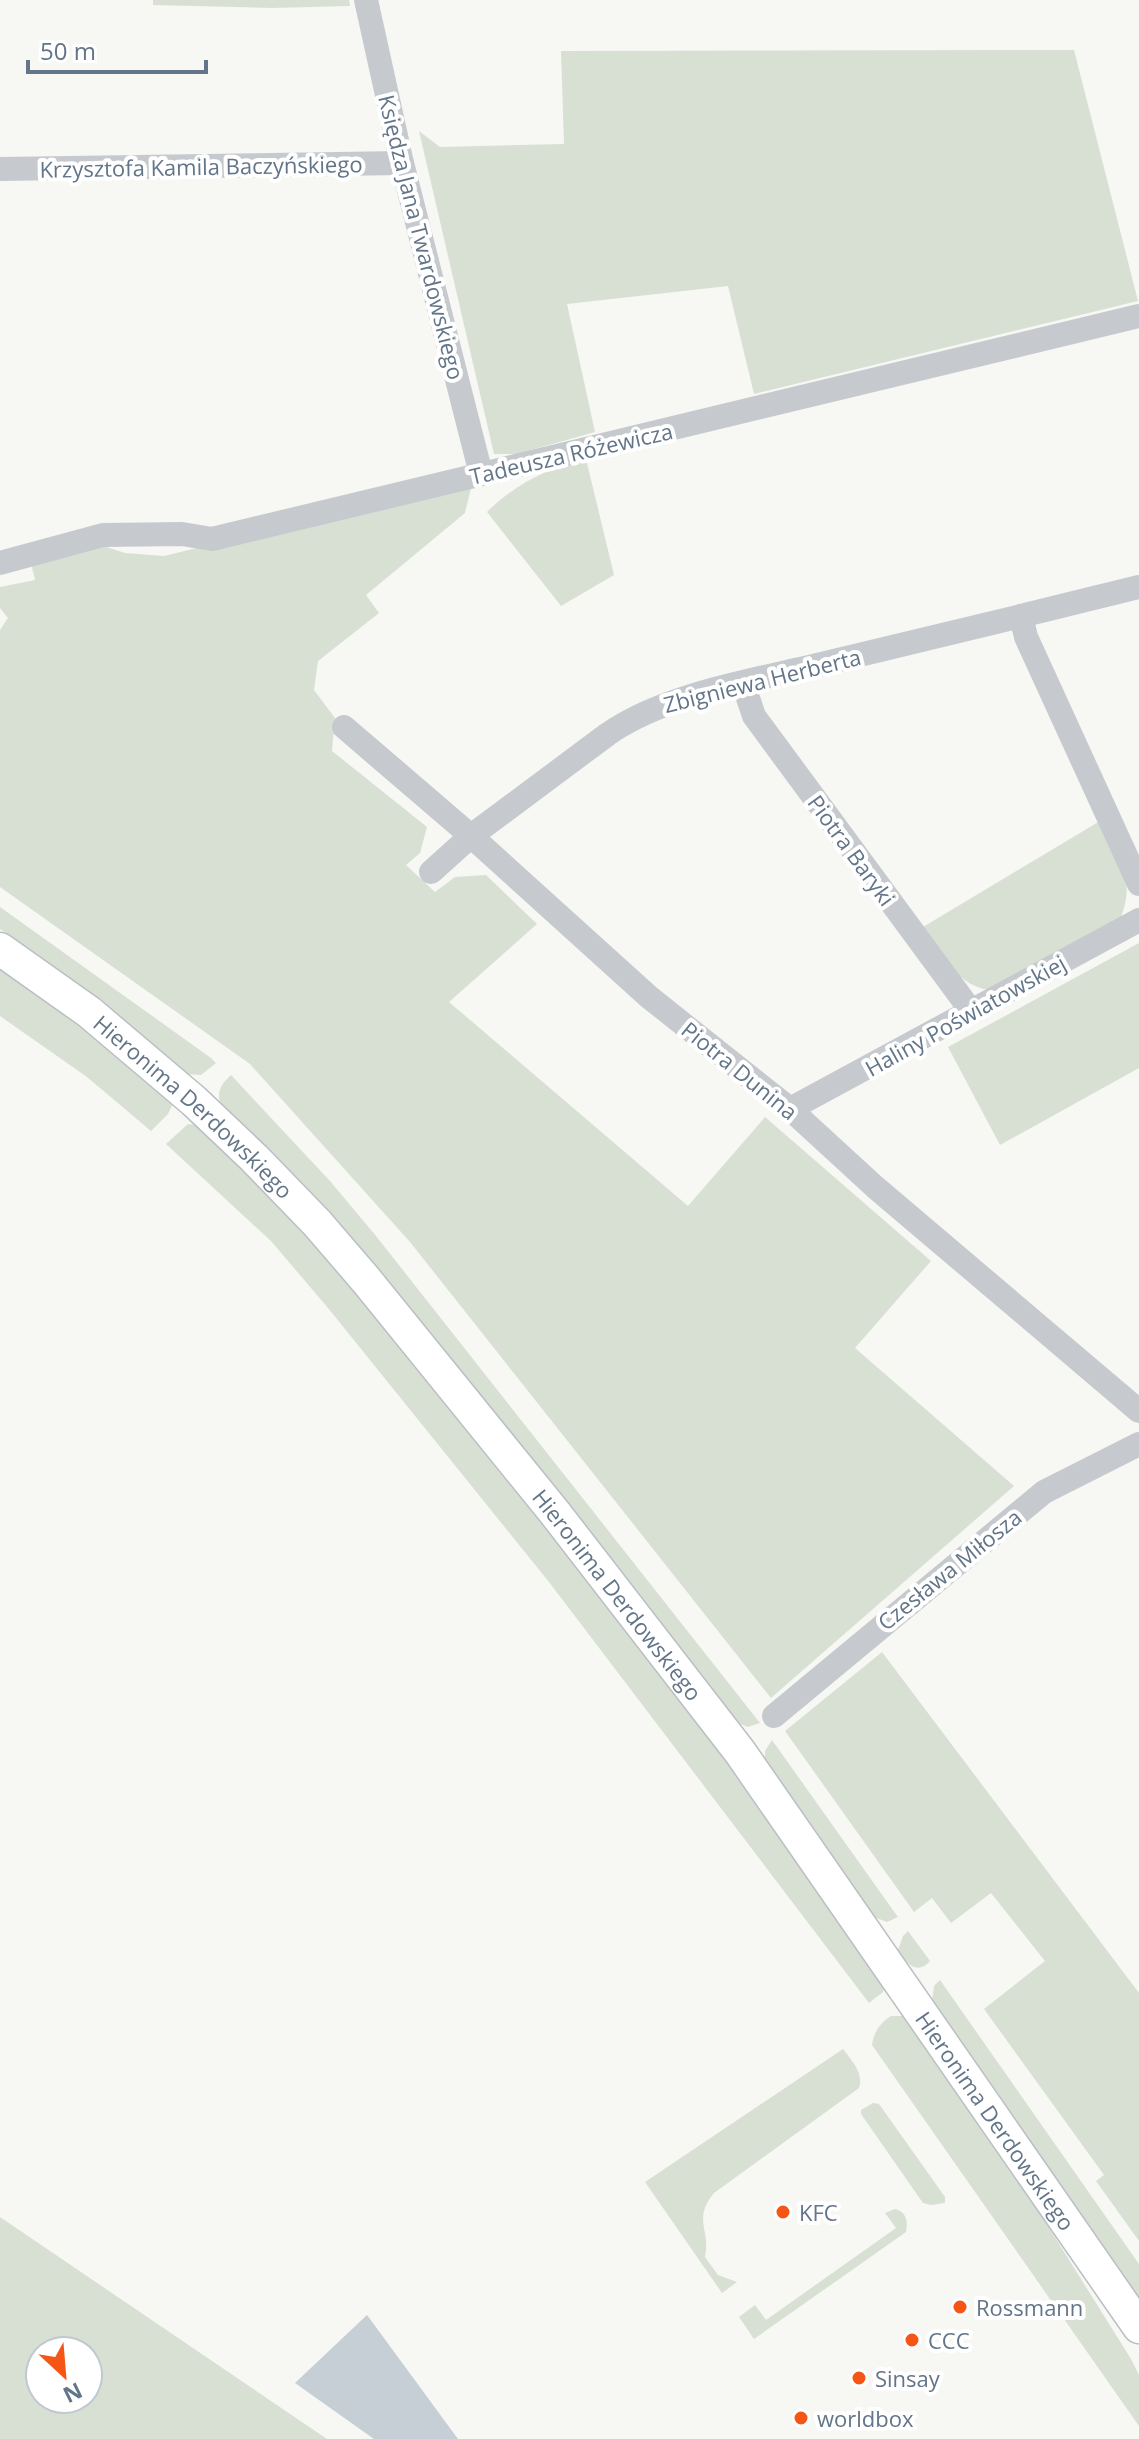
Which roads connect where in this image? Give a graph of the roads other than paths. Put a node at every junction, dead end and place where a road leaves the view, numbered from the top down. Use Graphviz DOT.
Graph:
graph roads {
  1 [pos="366,0"];
  2 [pos="402,163"];
  3 [pos="0,169"];
  4 [pos="1139,316"];
  5 [pos="481,474"];
  6 [pos="0,563"];
  7 [pos="1139,587"];
  8 [pos="1021,616"];
  9 [pos="743,683"];
  10 [pos="344,727"];
  11 [pos="471,836"];
  12 [pos="431,872"];
  13 [pos="1139,884"];
  14 [pos="1139,920"];
  15 [pos="0,949"];
  16 [pos="972,1012"];
  17 [pos="790,1109"];
  18 [pos="1139,1411"];
  19 [pos="1139,1444"];
  20 [pos="774,1716"];
  21 [pos="1139,2327"];
  1 -- 2 [label="street, Księdza Jana Twardowskiego"];
  2 -- 3 [label="street, Krzysztofa Kamila Baczyńskiego"];
  2 -- 5 [label="street, Księdza Jana Twardowskiego"];
  4 -- 5 [label="street, Tadeusza Różewicza"];
  5 -- 6 [label="street, Tadeusza Różewicza"];
  7 -- 8 [label="street, Zbigniewa Herberta"];
  8 -- 9 [label="street, Zbigniewa Herberta"];
  8 -- 13 [label="street"];
  9 -- 11 [label="street, Zbigniewa Herberta"];
  9 -- 16 [label="street, Piotra Baryki"];
  10 -- 11 [label="street, Piotra Dunina"];
  11 -- 12 [label="street, Zbigniewa Herberta"];
  11 -- 17 [label="street, Piotra Dunina"];
  14 -- 16 [label="street, Haliny Poświatowskiej"];
  15 -- 21 [label="main road, Hieronima Derdowskiego"];
  16 -- 17 [label="street, Haliny Poświatowskiej"];
  17 -- 18 [label="street, Piotra Dunina"];
  19 -- 20 [label="street, Czesława Miłosza"];
}
